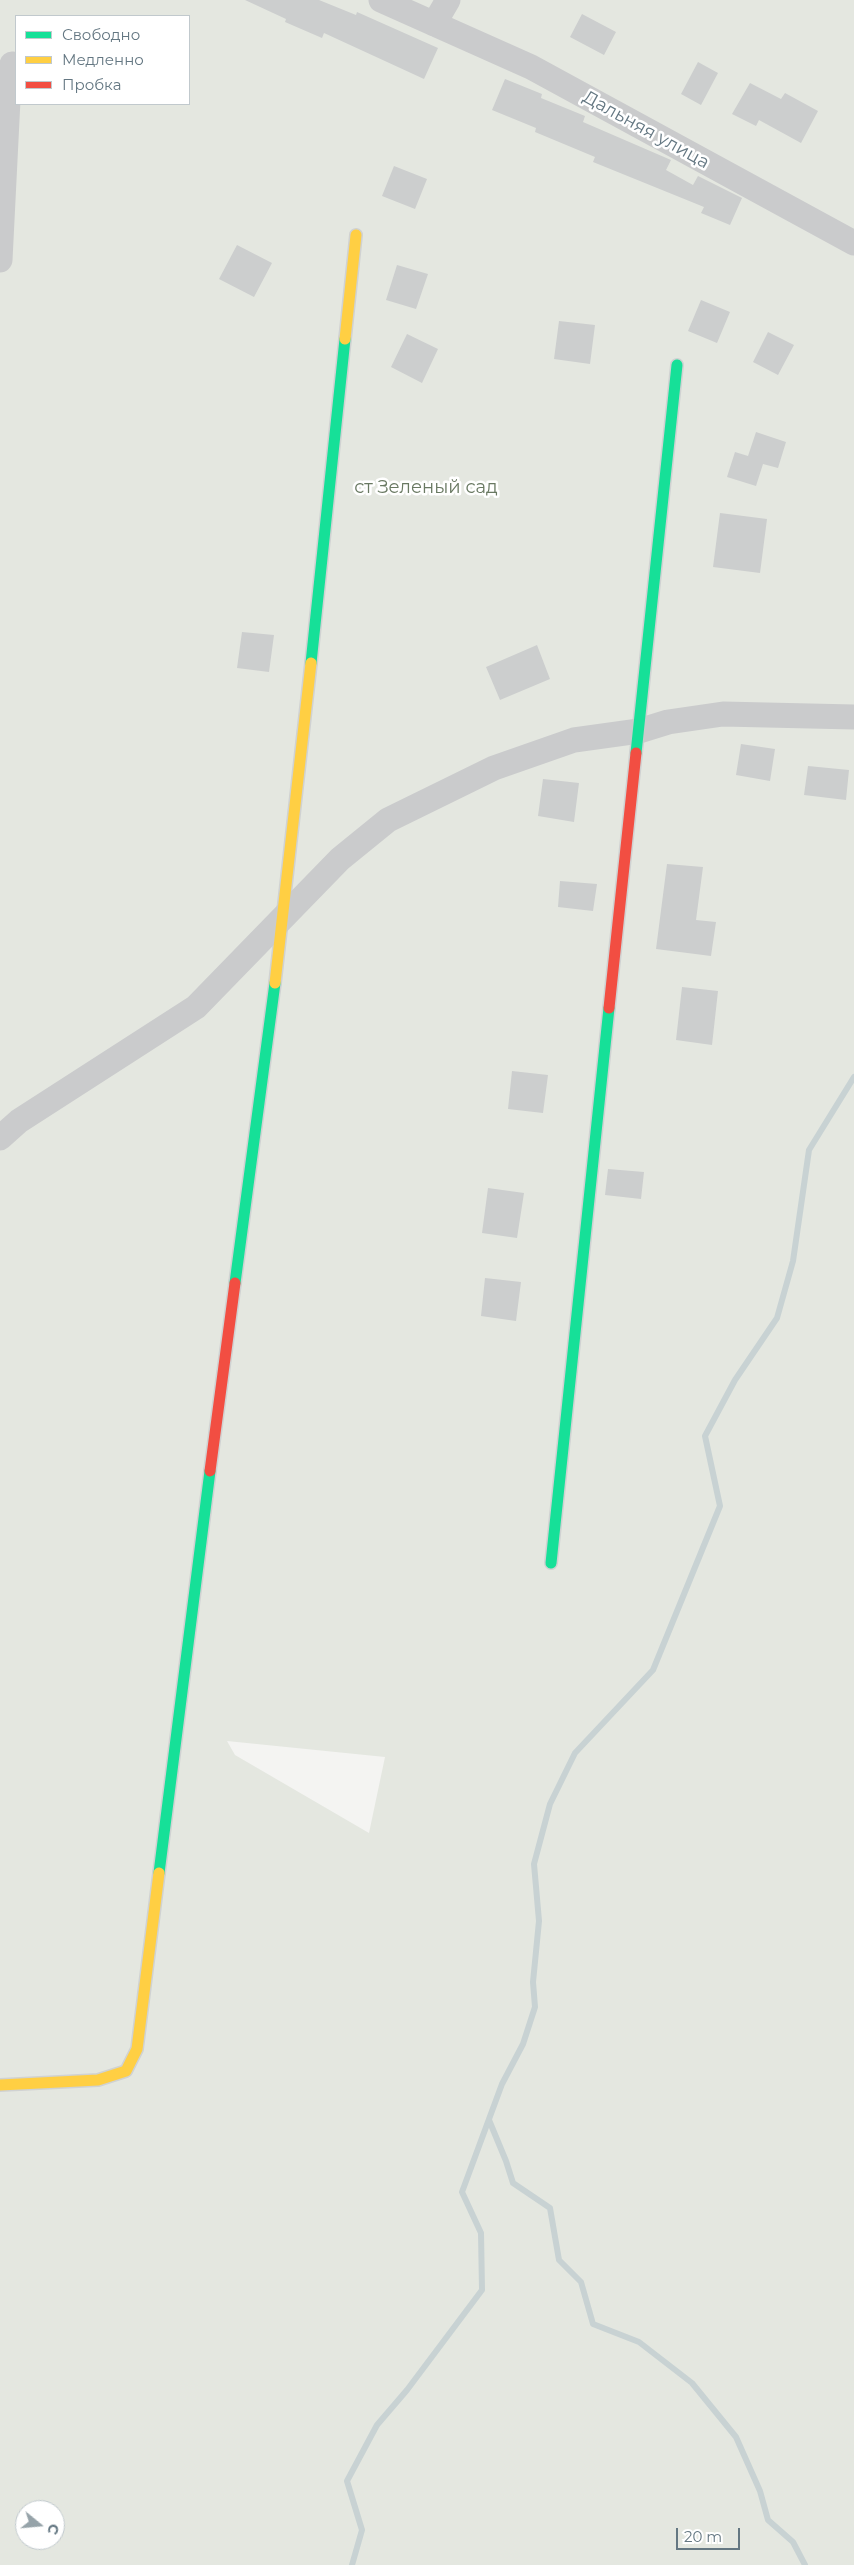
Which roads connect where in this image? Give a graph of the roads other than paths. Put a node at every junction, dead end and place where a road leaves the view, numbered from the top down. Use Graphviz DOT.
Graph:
graph roads {
  1 [pos="380,0"];
  2 [pos="448,0"];
  3 [pos="434,24"];
  4 [pos="12,64"];
  5 [pos="4,99"];
  6 [pos="356,235"];
  7 [pos="854,243"];
  8 [pos="0,260"];
  9 [pos="677,365"];
  10 [pos="854,717"];
  11 [pos="639,731"];
  12 [pos="284,918"];
  13 [pos="0,1138"];
  14 [pos="551,1563"];
  15 [pos="0,2085"];
  1 -- 3 [label="street, Дальняя улица"];
  2 -- 3 [label="street"];
  3 -- 7 [label="street, Дальняя улица"];
  4 -- 5 [label="street"];
  5 -- 8 [label="street"];
  6 -- 12 [label="street"];
  9 -- 11 [label="street"];
  10 -- 11 [label="street"];
  11 -- 12 [label="street"];
  11 -- 14 [label="street"];
  12 -- 13 [label="street"];
  12 -- 15 [label="street"];
}
